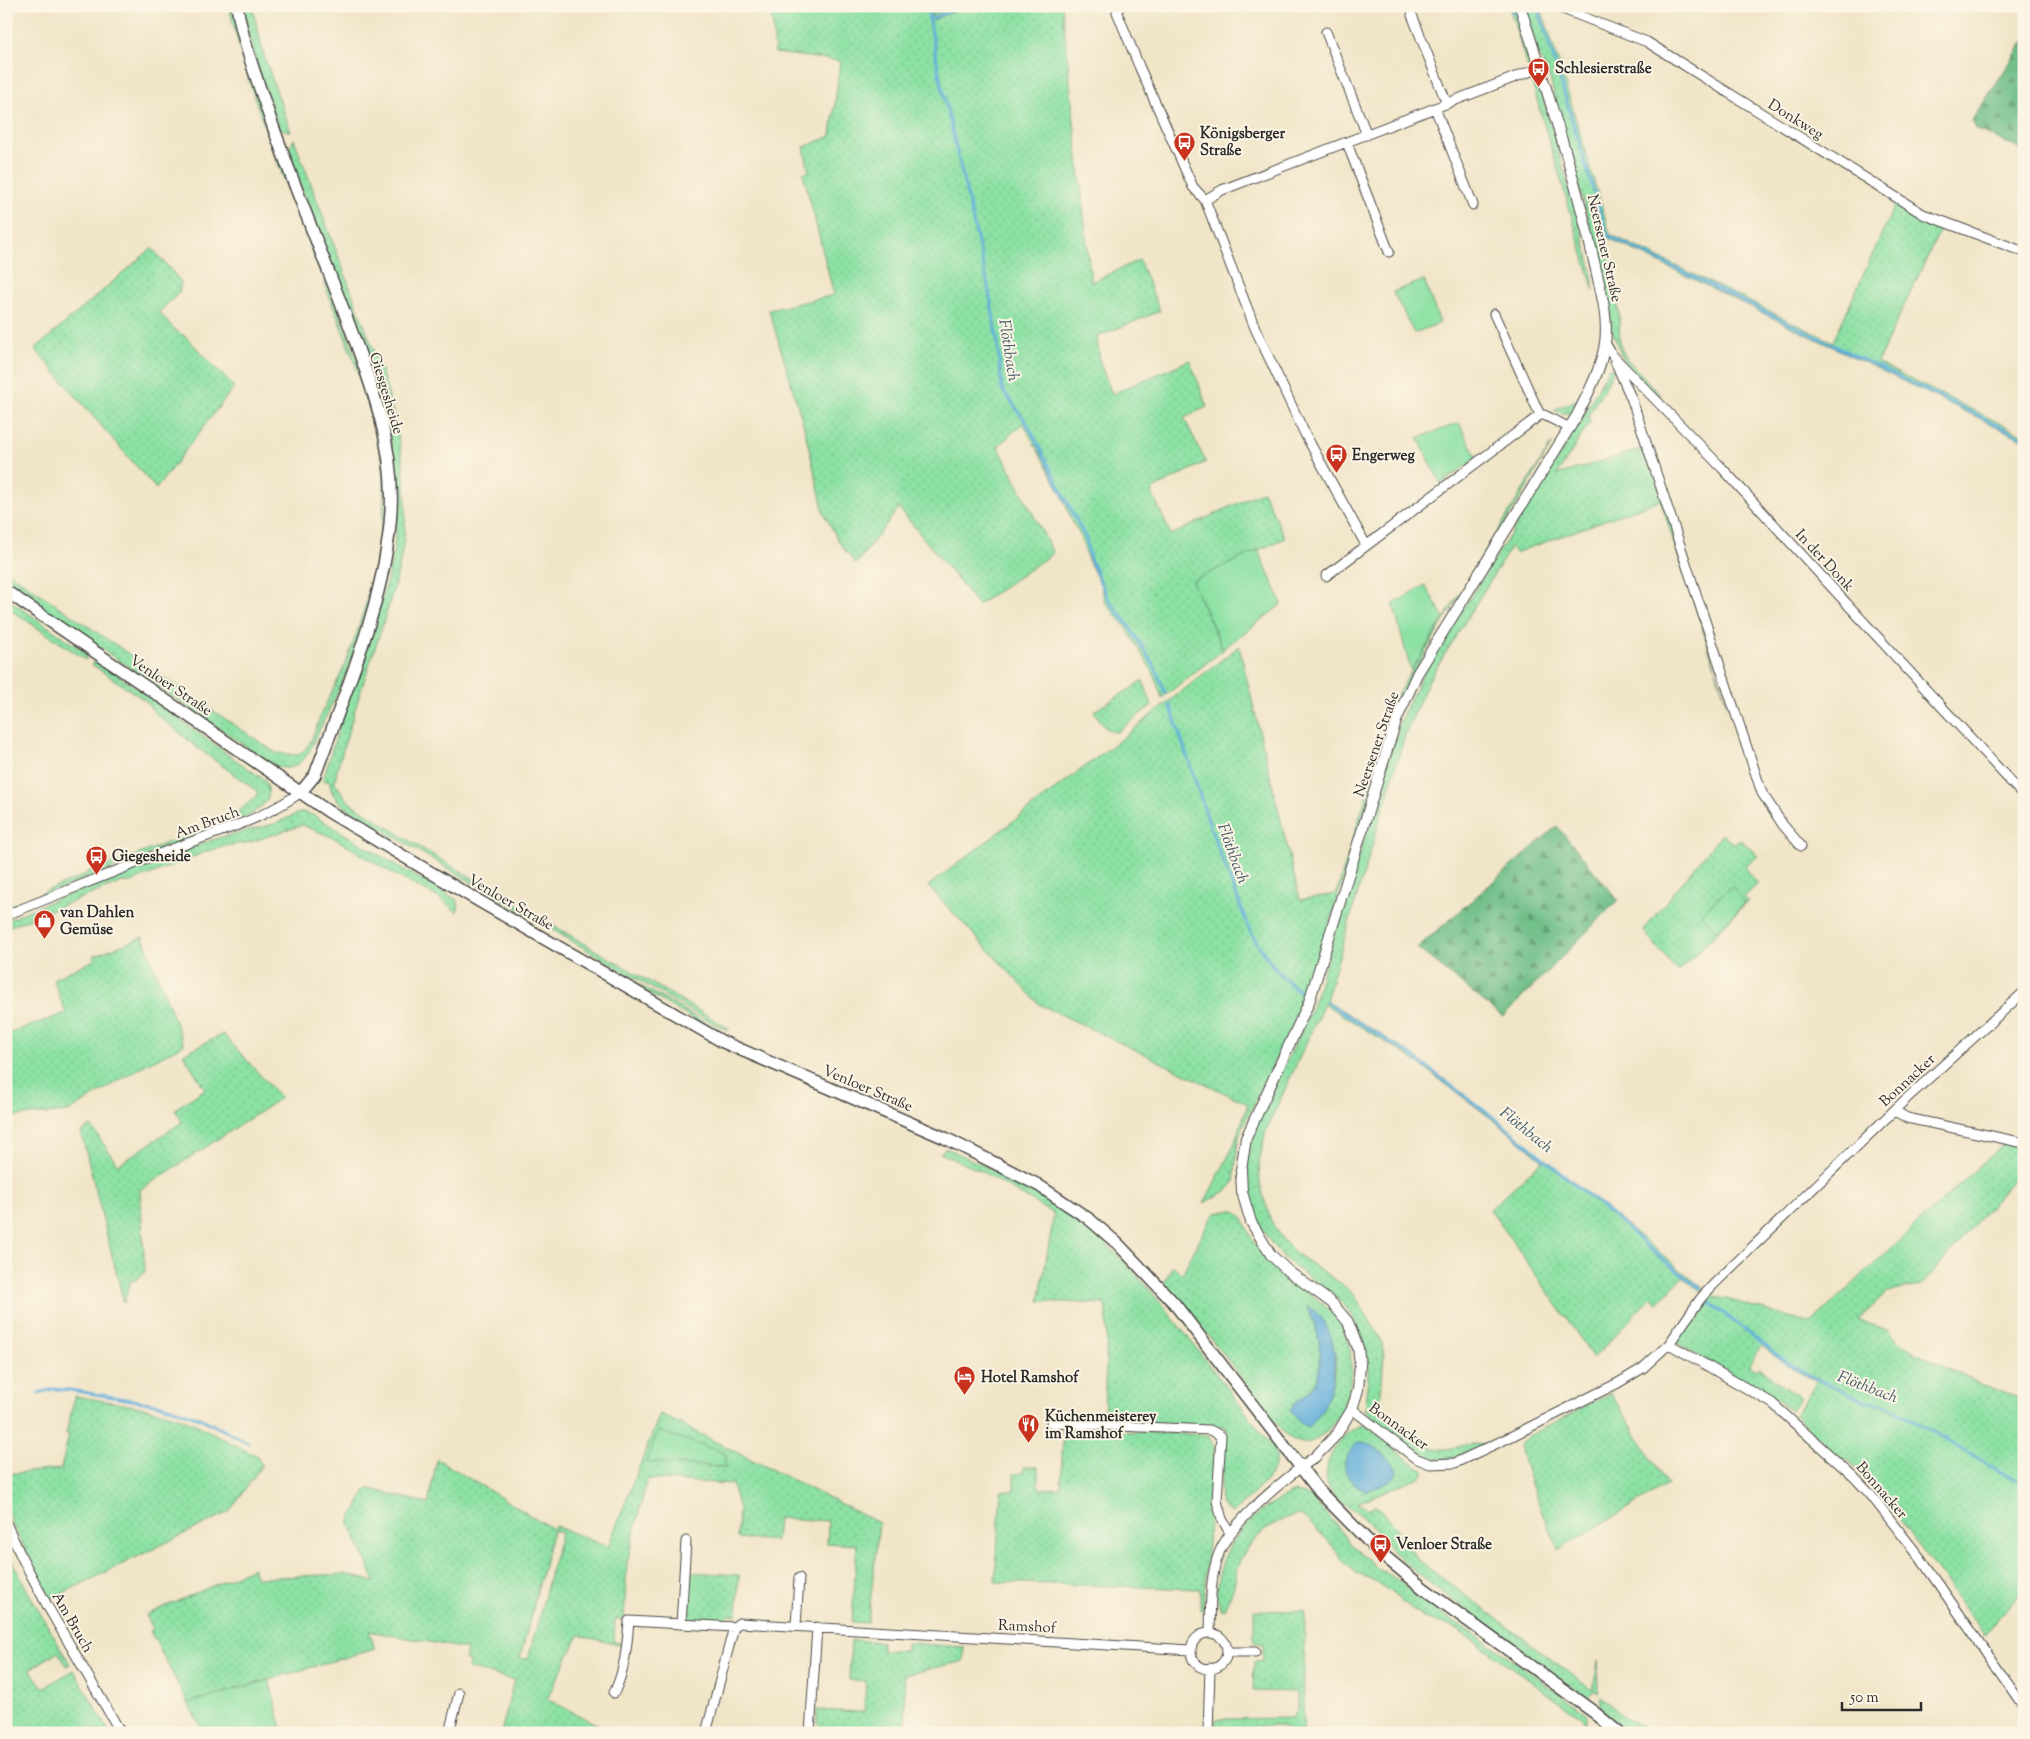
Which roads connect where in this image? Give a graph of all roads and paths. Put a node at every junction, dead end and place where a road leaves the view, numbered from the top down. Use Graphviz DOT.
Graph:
graph roads {
  1 [pos="237,6"];
  2 [pos="1120,6"];
  3 [pos="1520,6"];
  4 [pos="1555,6"];
  5 [pos="1412,15"];
  6 [pos="1326,32"];
  7 [pos="1539,68"];
  8 [pos="1447,104"];
  9 [pos="1436,108"];
  10 [pos="1367,135"];
  11 [pos="1347,143"];
  12 [pos="1204,200"];
  13 [pos="1473,205"];
  14 [pos="1389,252"];
  15 [pos="2024,252"];
  16 [pos="1494,314"];
  17 [pos="1605,343"];
  18 [pos="1613,356"];
  19 [pos="1540,415"];
  20 [pos="1570,428"];
  21 [pos="1366,545"];
  22 [pos="1326,576"];
  23 [pos="6,591"];
  24 [pos="301,792"];
  25 [pos="2024,796"];
  26 [pos="1801,846"];
  27 [pos="6,915"];
  28 [pos="2024,992"];
  29 [pos="1895,1111"];
  30 [pos="2024,1143"];
  31 [pos="1669,1344"];
  32 [pos="1352,1408"];
  33 [pos="1051,1423"];
  34 [pos="1301,1467"];
  35 [pos="6,1524"];
  36 [pos="1230,1533"];
  37 [pos="686,1541"];
  38 [pos="799,1578"];
  39 [pos="681,1624"];
  40 [pos="796,1626"];
  41 [pos="734,1627"];
  42 [pos="817,1627"];
  43 [pos="1210,1633"];
  44 [pos="1191,1650"];
  45 [pos="1226,1652"];
  46 [pos="1255,1652"];
  47 [pos="1210,1668"];
  48 [pos="459,1693"];
  49 [pos="614,1693"];
  50 [pos="2024,1707"];
  51 [pos="121,1733"];
  52 [pos="449,1733"];
  53 [pos="706,1733"];
  54 [pos="810,1733"];
  55 [pos="1208,1733"];
  56 [pos="1619,1733"];
  1 -- 24 [label="main road, Giesgesheide"];
  2 -- 12 [label="street"];
  3 -- 7 [label="street, Neersener Straße"];
  4 -- 15 [label="street, Donkweg"];
  5 -- 8 [label="street"];
  6 -- 10 [label="street"];
  7 -- 8 [label="street"];
  7 -- 17 [label="street, Neersener Straße"];
  8 -- 9 [label="street"];
  9 -- 10 [label="street"];
  9 -- 13 [label="street"];
  10 -- 11 [label="street"];
  11 -- 12 [label="street"];
  11 -- 14 [label="street"];
  12 -- 21 [label="street"];
  16 -- 19 [label="street"];
  17 -- 18 [label="street, In der Donk"];
  17 -- 20 [label="street, Neersener Straße"];
  18 -- 25 [label="street, In der Donk"];
  18 -- 26 [label="street"];
  19 -- 20 [label="street"];
  19 -- 21 [label="street"];
  20 -- 32 [label="street, Neersener Straße"];
  21 -- 22 [label="street"];
  23 -- 24 [label="main road, Venloer Straße"];
  24 -- 27 [label="street, Am Bruch"];
  24 -- 34 [label="main road, Venloer Straße"];
  28 -- 29 [label="street, Bonnacker"];
  29 -- 30 [label="street"];
  29 -- 31 [label="street, Bonnacker"];
  31 -- 32 [label="street, Bonnacker"];
  31 -- 50 [label="street, Bonnacker"];
  32 -- 34 [label="street, Neersener Straße"];
  33 -- 36 [label="street"];
  34 -- 36 [label="street"];
  34 -- 56 [label="main road, Venloer Straße"];
  35 -- 51 [label="street, Am Bruch"];
  36 -- 43 [label="street"];
  37 -- 39 [label="street"];
  38 -- 40 [label="street"];
  39 -- 41 [label="street, Ramshof"];
  39 -- 49 [label="street, Ramshof"];
  40 -- 41 [label="street, Ramshof"];
  40 -- 42 [label="street, Ramshof"];
  41 -- 53 [label="street"];
  42 -- 44 [label="street, Ramshof"];
  42 -- 54 [label="street"];
  43 -- 44 [label="street"];
  43 -- 45 [label="street"];
  44 -- 47 [label="street"];
  45 -- 46 [label="street"];
  45 -- 47 [label="street"];
  47 -- 55 [label="street"];
  48 -- 52 [label="street"];
}
